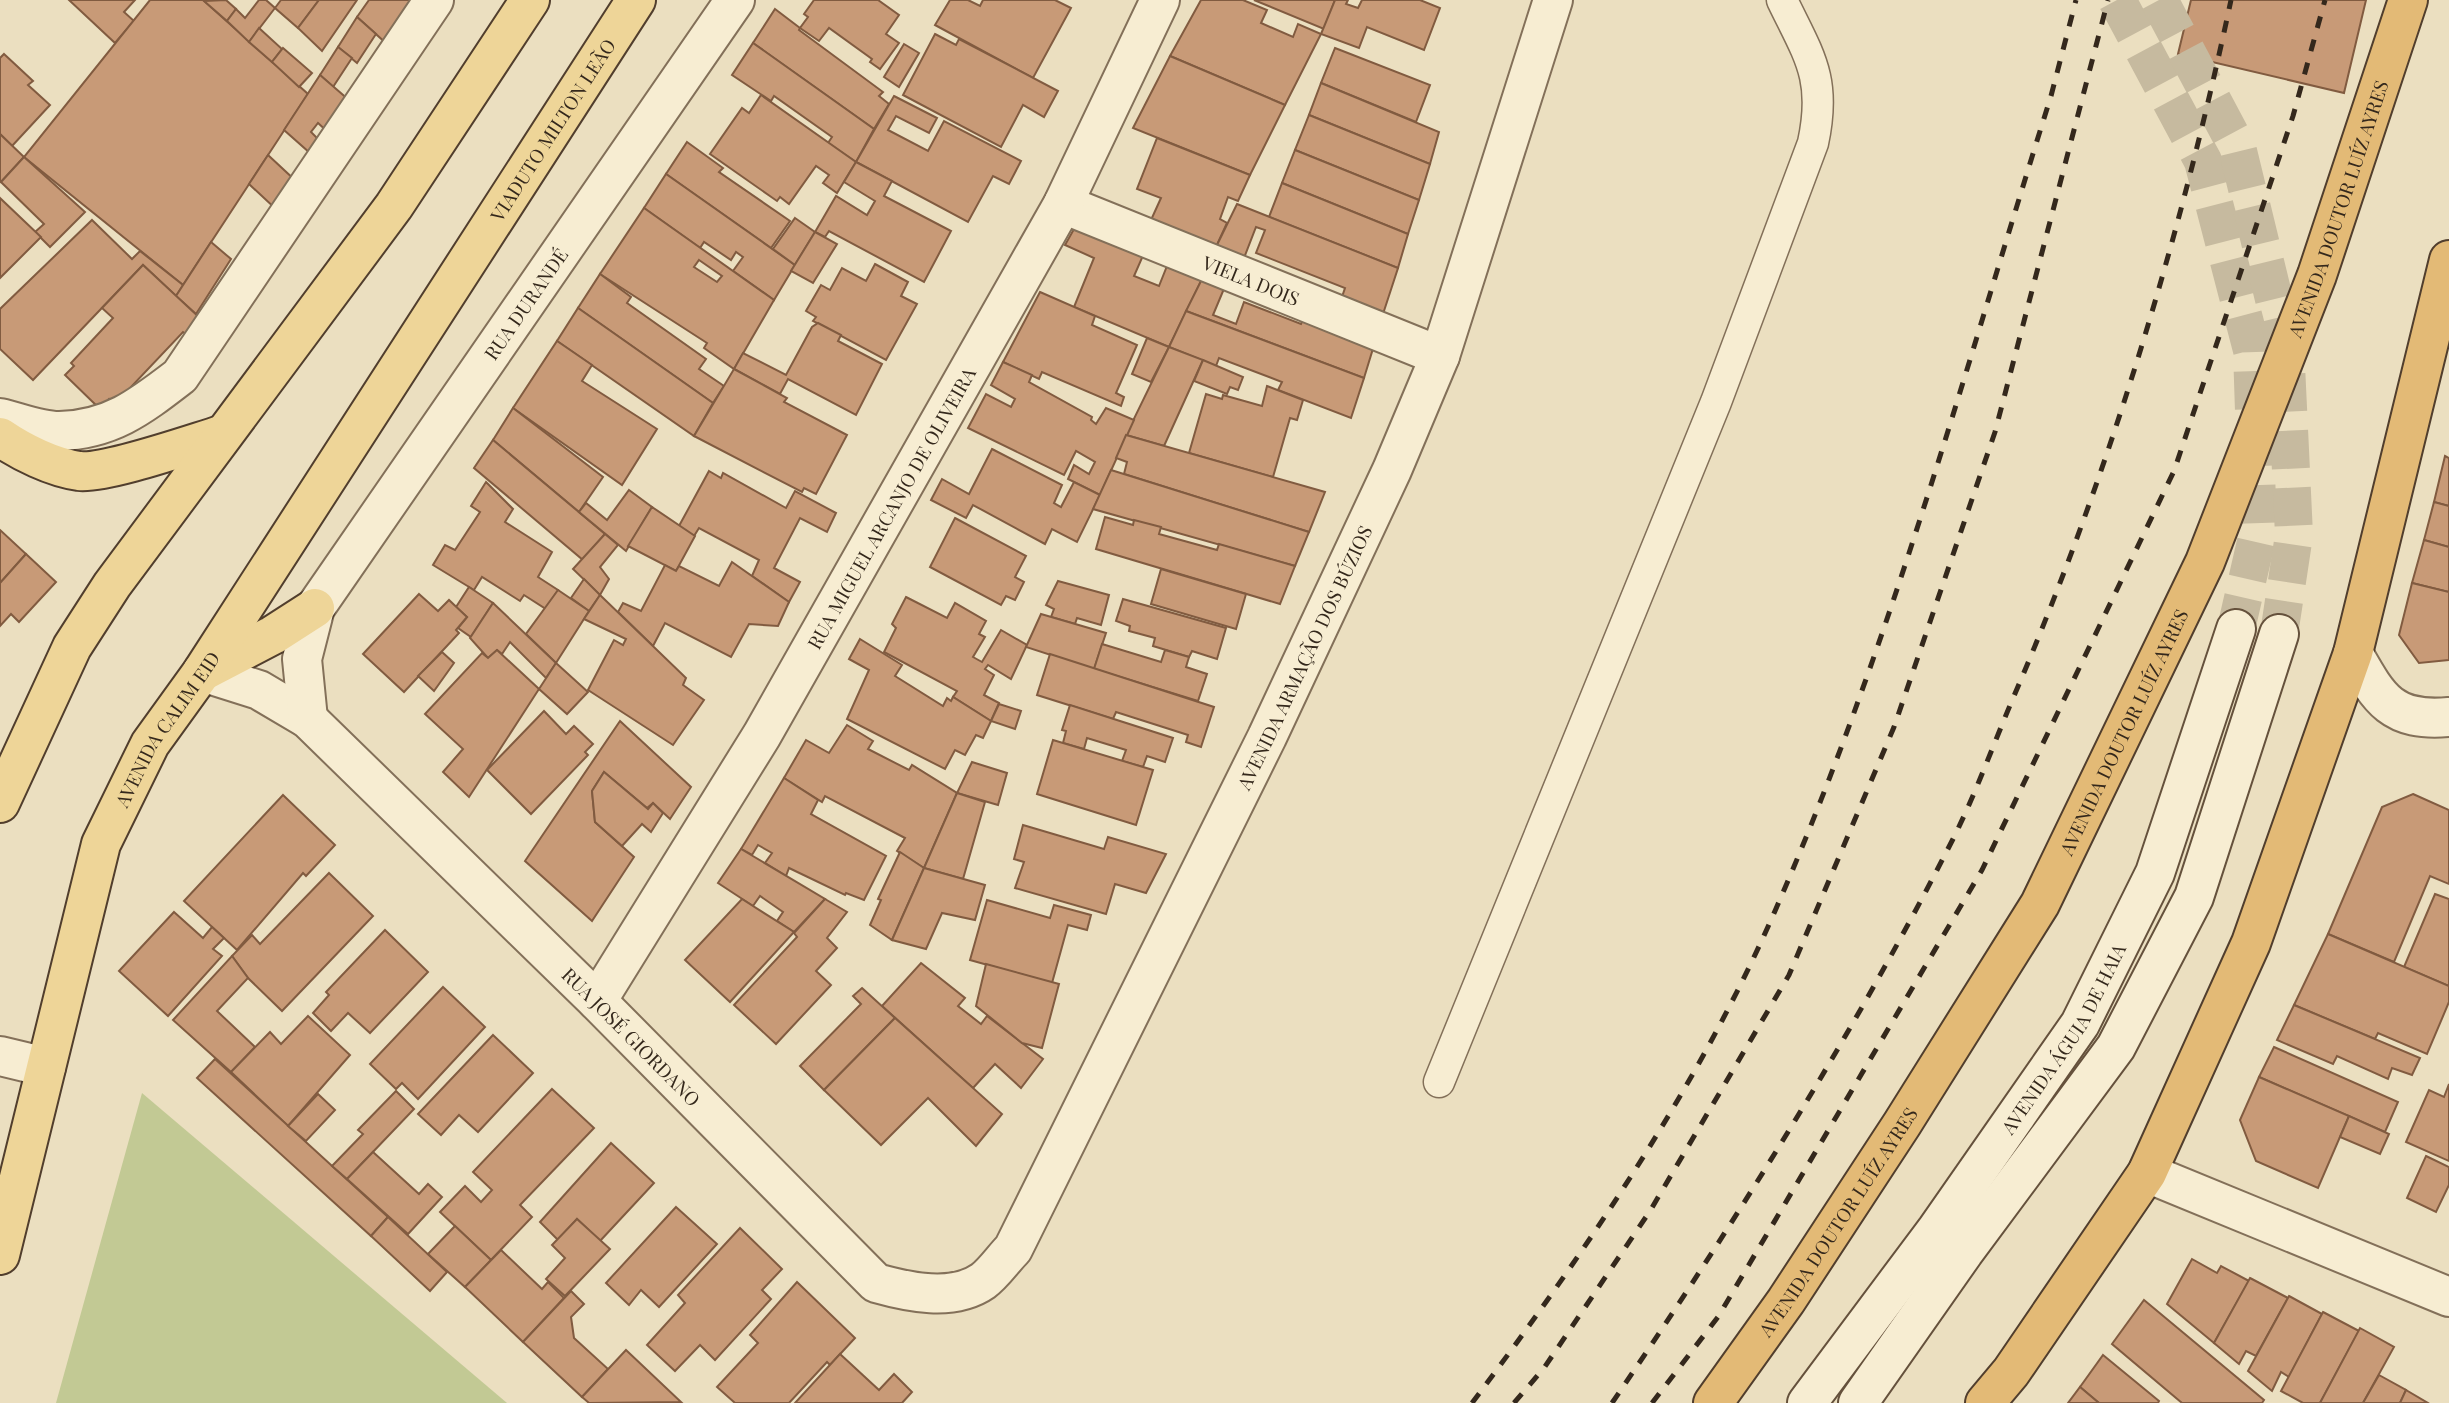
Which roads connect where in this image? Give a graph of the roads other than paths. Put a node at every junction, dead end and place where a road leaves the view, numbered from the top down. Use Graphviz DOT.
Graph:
graph roads {
  1 [pos="434,0"];
  2 [pos="530,0"];
  3 [pos="636,0"];
  4 [pos="735,0"];
  5 [pos="1160,0"];
  6 [pos="1553,0"];
  7 [pos="1782,0"];
  8 [pos="2408,0"];
  9 [pos="1063,204"];
  10 [pos="469,260"];
  11 [pos="2449,260"];
  12 [pos="1440,356"];
  13 [pos="0,418"];
  14 [pos="221,435"];
  15 [pos="0,437"];
  16 [pos="316,608"];
  17 [pos="2236,629"];
  18 [pos="2279,635"];
  19 [pos="2353,653"];
  20 [pos="202,672"];
  21 [pos="2449,717"];
  22 [pos="308,719"];
  23 [pos="0,803"];
  24 [pos="597,1001"];
  25 [pos="21,1061"];
  26 [pos="1439,1082"];
  27 [pos="2147,1173"];
  28 [pos="0,1255"];
  29 [pos="982,1282"];
  30 [pos="2449,1297"];
  31 [pos="1713,1403"];
  32 [pos="1807,1403"];
  33 [pos="1858,1403"];
  34 [pos="1984,1403"];
  1 -- 13 [label="street"];
  2 -- 14 [label="main road"];
  3 -- 10 [label="main road, VIADUTO MILTON LEÃO"];
  4 -- 16 [label="street, RUA DURANDÉ"];
  5 -- 9 [label="street, RUA MIGUEL ARCANJO DE OLIVEIRA"];
  6 -- 12 [label="street, AVENIDA ARMAÇÃO DOS BÚZIOS"];
  7 -- 26 [label="lane"];
  8 -- 31 [label="highway, AVENIDA DOUTOR LUÍZ AYRES"];
  9 -- 12 [label="street, VIELA DOIS"];
  9 -- 24 [label="street, RUA MIGUEL ARCANJO DE OLIVEIRA"];
  10 -- 20 [label="main road, AVENIDA CALIM EID"];
  11 -- 19 [label="highway"];
  12 -- 29 [label="street, AVENIDA ARMAÇÃO DOS BÚZIOS"];
  14 -- 15 [label="main road"];
  14 -- 23 [label="main road"];
  16 -- 20 [label="main road"];
  16 -- 22 [label="street"];
  17 -- 32 [label="street, AVENIDA ÁGUIA DE HAIA"];
  18 -- 33 [label="street, AVENIDA ÁGUIA DE HAIA"];
  19 -- 21 [label="street"];
  19 -- 27 [label="highway"];
  20 -- 22 [label="street, RUA JOSÉ GIORDANO"];
  20 -- 25 [label="main road, AVENIDA CALIM EID"];
  22 -- 24 [label="street, RUA JOSÉ GIORDANO"];
  24 -- 29 [label="street, RUA JOSÉ GIORDANO"];
  25 -- 28 [label="main road, AVENIDA CALIM EID"];
  27 -- 30 [label="street"];
  27 -- 34 [label="highway"];
}
